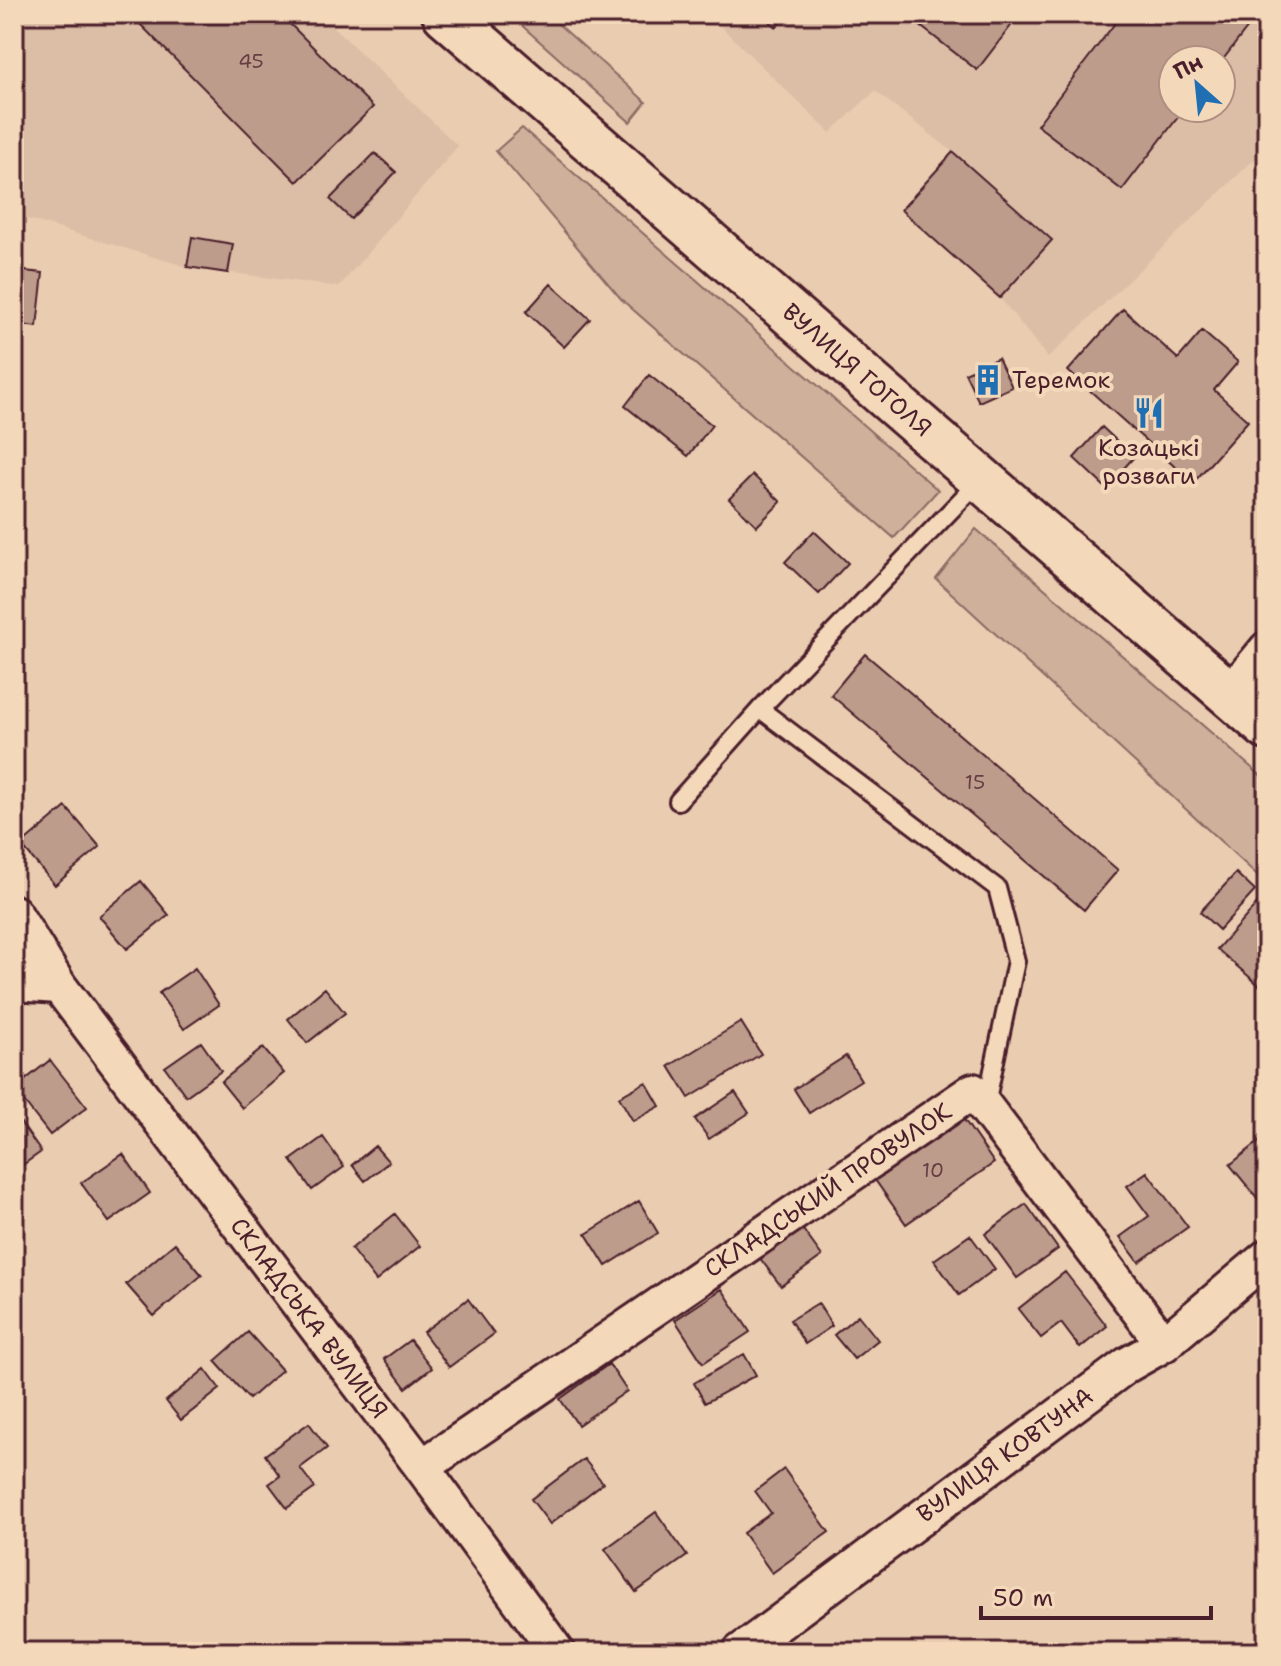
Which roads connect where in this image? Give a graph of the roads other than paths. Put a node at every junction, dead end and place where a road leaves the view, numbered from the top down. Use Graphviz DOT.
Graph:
graph roads {
  1 [pos="445,14"];
  2 [pos="982,478"];
  3 [pos="1267,649"];
  4 [pos="1229,695"];
  5 [pos="760,709"];
  6 [pos="1267,727"];
  7 [pos="678,801"];
  8 [pos="14,913"];
  9 [pos="14,983"];
  10 [pos="59,986"];
  11 [pos="986,1107"];
  12 [pos="1267,1257"];
  13 [pos="1164,1344"];
  14 [pos="422,1467"];
  15 [pos="557,1652"];
  16 [pos="740,1652"];
  1 -- 2 [label="street, ВУЛИЦЯ ГОГОЛЯ"];
  2 -- 4 [label="street, ВУЛИЦЯ ГОГОЛЯ"];
  2 -- 5 [label="lane"];
  3 -- 4 [label="street"];
  4 -- 6 [label="street, ВУЛИЦЯ ГОГОЛЯ"];
  5 -- 7 [label="lane"];
  5 -- 11 [label="lane"];
  8 -- 10 [label="street, СКЛАДСЬКА ВУЛИЦЯ"];
  9 -- 10 [label="street"];
  10 -- 14 [label="street, СКЛАДСЬКА ВУЛИЦЯ"];
  11 -- 13 [label="street, СКЛАДСЬКИЙ ПРОВУЛОК"];
  11 -- 14 [label="street, СКЛАДСЬКИЙ ПРОВУЛОК"];
  12 -- 13 [label="street, ВУЛИЦЯ КОВТУНА"];
  13 -- 16 [label="street, ВУЛИЦЯ КОВТУНА"];
  14 -- 15 [label="street, СКЛАДСЬКА ВУЛИЦЯ"];
}
